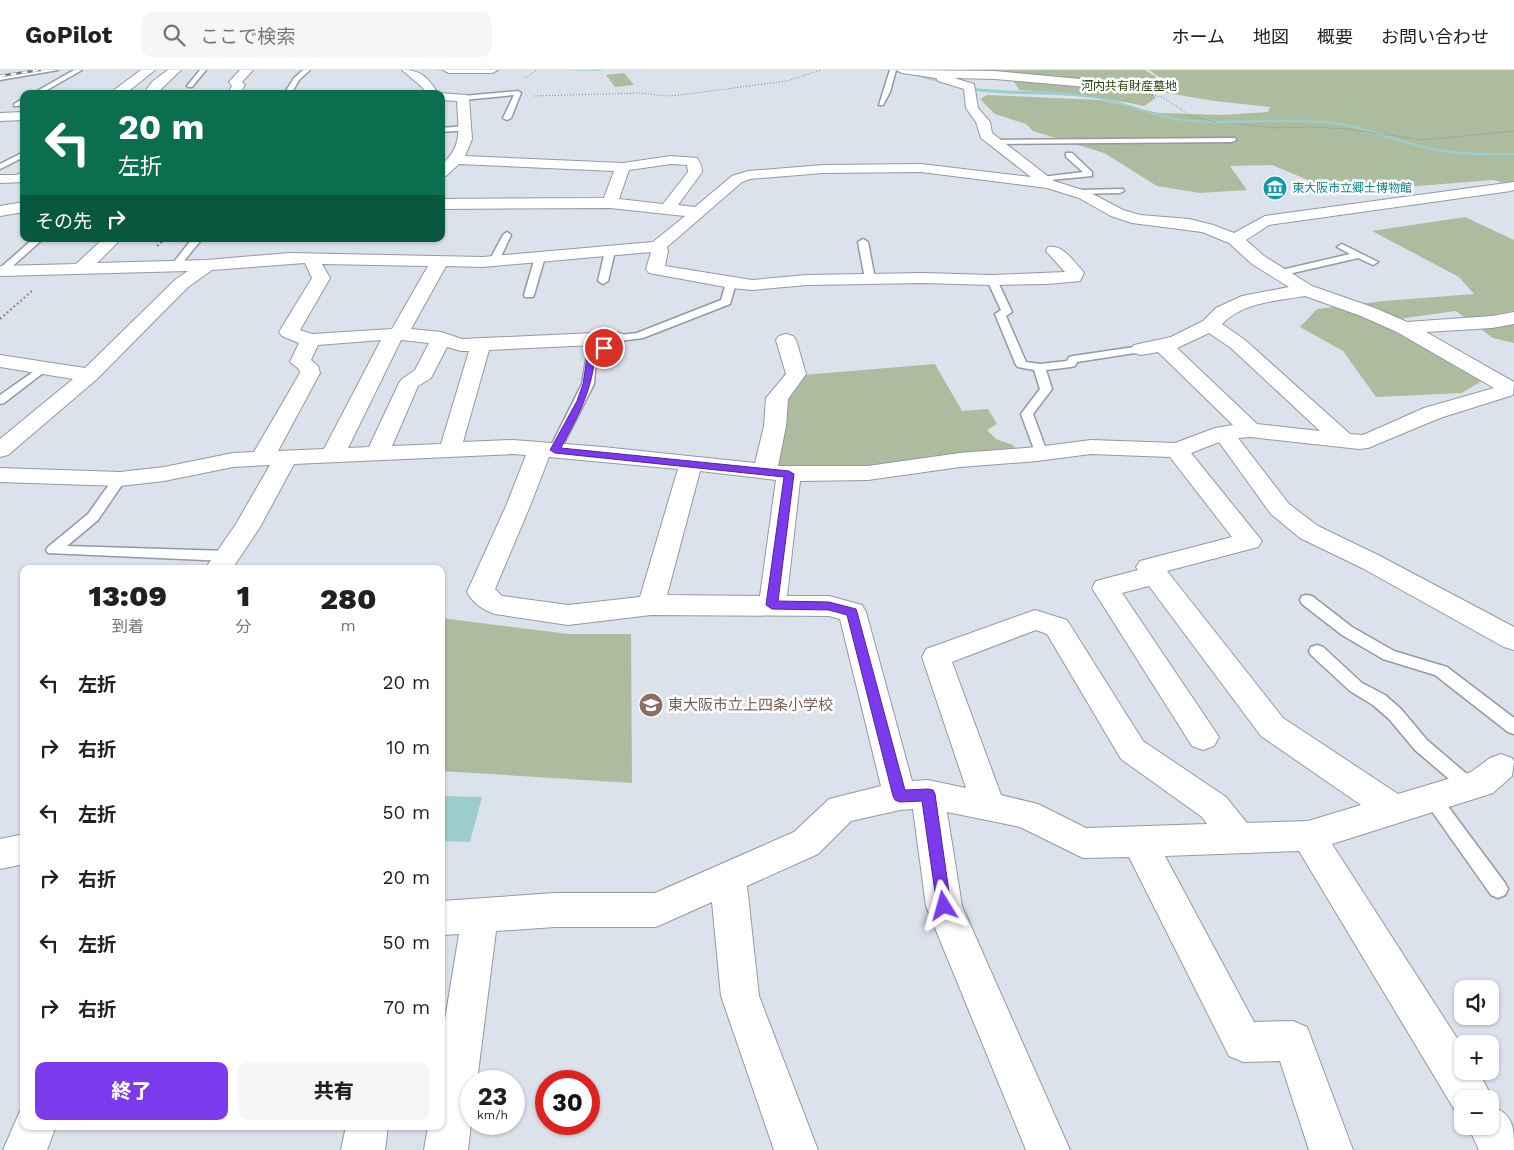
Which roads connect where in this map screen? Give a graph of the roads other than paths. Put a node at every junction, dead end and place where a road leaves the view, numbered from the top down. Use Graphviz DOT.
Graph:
graph roads {
  1 [pos="55,70"];
  2 [pos="79,70"];
  3 [pos="149,70"];
  4 [pos="175,70"];
  5 [pos="203,70"];
  6 [pos="246,70"];
  7 [pos="307,70"];
  8 [pos="408,70"];
  9 [pos="451,70"];
  10 [pos="492,70"];
  11 [pos="893,70"];
  12 [pos="902,70"];
  13 [pos="924,74"];
  14 [pos="20,75"];
  15 [pos="0,78"];
  16 [pos="1087,83"];
  17 [pos="0,86"];
  18 [pos="190,86"];
  19 [pos="42,90"];
  20 [pos="123,90"];
  21 [pos="153,90"];
  22 [pos="236,90"];
  23 [pos="290,90"];
  24 [pos="430,90"];
  25 [pos="445,96"];
  26 [pos="463,98"];
  27 [pos="881,104"];
  28 [pos="20,110"];
  29 [pos="0,117"];
  30 [pos="507,118"];
  31 [pos="466,128"];
  32 [pos="445,130"];
  33 [pos="1232,140"];
  34 [pos="994,142"];
  35 [pos="1069,155"];
  36 [pos="20,156"];
  37 [pos="457,160"];
  38 [pos="0,167"];
  39 [pos="623,167"];
  40 [pos="445,169"];
  41 [pos="20,178"];
  42 [pos="0,179"];
  43 [pos="1046,181"];
  44 [pos="1511,186"];
  45 [pos="1120,191"];
  46 [pos="1077,192"];
  47 [pos="610,203"];
  48 [pos="445,204"];
  49 [pos="20,208"];
  50 [pos="667,209"];
  51 [pos="0,211"];
  52 [pos="696,212"];
  53 [pos="507,235"];
  54 [pos="1235,239"];
  55 [pos="35,242"];
  56 [pos="110,242"];
  57 [pos="195,242"];
  58 [pos="863,242"];
  59 [pos="658,246"];
  60 [pos="1342,247"];
  61 [pos="316,251"];
  62 [pos="610,251"];
  63 [pos="1054,251"];
  64 [pos="1359,255"];
  65 [pos="540,257"];
  66 [pos="440,261"];
  67 [pos="494,261"];
  68 [pos="1373,262"];
  69 [pos="176,265"];
  70 [pos="207,265"];
  71 [pos="82,267"];
  72 [pos="1,271"];
  73 [pos="1280,273"];
  74 [pos="870,279"];
  75 [pos="992,280"];
  76 [pos="603,282"];
  77 [pos="731,283"];
  78 [pos="1306,290"];
  79 [pos="529,295"];
  80 [pos="1514,318"];
  81 [pos="1210,326"];
  82 [pos="1404,328"];
  83 [pos="397,334"];
  84 [pos="441,338"];
  85 [pos="616,338"];
  86 [pos="310,340"];
  87 [pos="786,340"];
  88 [pos="481,344"];
  89 [pos="1163,345"];
  90 [pos="1141,349"];
  91 [pos="0,361"];
  92 [pos="1040,367"];
  93 [pos="43,368"];
  94 [pos="90,375"];
  95 [pos="1510,392"];
  96 [pos="0,401"];
  97 [pos="1250,430"];
  98 [pos="1223,433"];
  99 [pos="1342,439"];
  100 [pos="0,450"];
  101 [pos="450,450"];
  102 [pos="547,450"];
  103 [pos="1177,450"];
  104 [pos="1041,452"];
  105 [pos="377,454"];
  106 [pos="332,456"];
  107 [pos="274,458"];
  108 [pos="691,463"];
  109 [pos="777,473"];
  110 [pos="0,475"];
  111 [pos="120,479"];
  112 [pos="222,562"];
  113 [pos="1155,575"];
  114 [pos="1307,600"];
  115 [pos="650,605"];
  116 [pos="772,605"];
  117 [pos="1514,640"];
  118 [pos="1317,651"];
  119 [pos="1514,727"];
  120 [pos="1203,737"];
  121 [pos="1507,763"];
  122 [pos="1469,786"];
  123 [pos="914,795"];
  124 [pos="1432,798"];
  125 [pos="988,806"];
  126 [pos="1395,810"];
  127 [pos="1308,836"];
  128 [pos="1238,838"];
  129 [pos="1138,841"];
  130 [pos="20,850"];
  131 [pos="0,854"];
  132 [pos="728,879"];
  133 [pos="1498,889"];
  134 [pos="480,916"];
  135 [pos="445,918"];
  136 [pos="1466,1090"];
  137 [pos="33,1130"];
  138 [pos="366,1130"];
  139 [pos="1495,1135"];
  140 [pos="25,1150"];
  141 [pos="362,1150"];
  142 [pos="446,1150"];
  143 [pos="796,1150"];
  144 [pos="1048,1150"];
  145 [pos="1331,1150"];
  146 [pos="1504,1150"];
  1 -- 14 [label="lane"];
  2 -- 19 [label="lane"];
  3 -- 20 [label="street"];
  4 -- 21 [label="street"];
  5 -- 18 [label="lane"];
  6 -- 22 [label="street"];
  7 -- 23 [label="lane"];
  8 -- 24 [label="street"];
  9 -- 10 [label="street"];
  11 -- 27 [label="lane"];
  12 -- 13 [label="street"];
  13 -- 16 [label="street"];
  13 -- 34 [label="street"];
  14 -- 15 [label="lane"];
  14 -- 17 [label="lane"];
  25 -- 26 [label="street"];
  26 -- 30 [label="lane"];
  26 -- 31 [label="street"];
  28 -- 29 [label="street"];
  31 -- 32 [label="lane"];
  31 -- 37 [label="street"];
  33 -- 34 [label="lane"];
  34 -- 43 [label="street"];
  35 -- 43 [label="lane"];
  36 -- 38 [label="lane"];
  37 -- 39 [label="street"];
  37 -- 40 [label="street"];
  39 -- 47 [label="street"];
  39 -- 50 [label="street"];
  41 -- 42 [label="street"];
  43 -- 46 [label="street"];
  43 -- 52 [label="street"];
  44 -- 54 [label="street"];
  45 -- 46 [label="lane"];
  46 -- 54 [label="street"];
  47 -- 48 [label="street"];
  47 -- 50 [label="street"];
  49 -- 51 [label="street"];
  50 -- 52 [label="street"];
  52 -- 59 [label="street"];
  53 -- 67 [label="lane"];
  54 -- 73 [label="street"];
  55 -- 72 [label="lane"];
  56 -- 71 [label="street"];
  57 -- 69 [label="lane"];
  58 -- 74 [label="lane"];
  59 -- 62 [label="street"];
  59 -- 77 [label="street"];
  60 -- 64 [label="lane"];
  61 -- 66 [label="street"];
  61 -- 70 [label="street"];
  61 -- 86 [label="street"];
  62 -- 65 [label="street"];
  62 -- 76 [label="lane"];
  63 -- 75 [label="street"];
  64 -- 68 [label="lane"];
  64 -- 73 [label="lane"];
  65 -- 67 [label="street"];
  65 -- 79 [label="lane"];
  66 -- 67 [label="street"];
  66 -- 83 [label="street"];
  69 -- 70 [label="street"];
  69 -- 71 [label="street"];
  70 -- 94 [label="street"];
  71 -- 72 [label="street"];
  73 -- 78 [label="street"];
  74 -- 75 [label="street"];
  74 -- 77 [label="street"];
  75 -- 92 [label="lane"];
  77 -- 85 [label="lane"];
  78 -- 81 [label="street"];
  78 -- 82 [label="street"];
  80 -- 82 [label="street"];
  81 -- 89 [label="street"];
  81 -- 99 [label="street"];
  82 -- 95 [label="street"];
  83 -- 84 [label="street"];
  83 -- 86 [label="street"];
  83 -- 106 [label="street"];
  84 -- 88 [label="street"];
  84 -- 105 [label="street"];
  85 -- 88 [label="street"];
  85 -- 102 [label="lane"];
  86 -- 107 [label="street"];
  87 -- 109 [label="street"];
  88 -- 101 [label="street"];
  89 -- 90 [label="street"];
  89 -- 97 [label="street"];
  90 -- 92 [label="lane"];
  91 -- 93 [label="street"];
  92 -- 104 [label="lane"];
  93 -- 94 [label="street"];
  93 -- 96 [label="lane"];
  94 -- 100 [label="street"];
  95 -- 99 [label="street"];
  97 -- 98 [label="street"];
  97 -- 99 [label="street"];
  98 -- 103 [label="street"];
  98 -- 117 [label="street"];
  101 -- 102 [label="street"];
  101 -- 105 [label="street"];
  102 -- 108 [label="street"];
  102 -- 115 [label="street"];
  103 -- 104 [label="street"];
  103 -- 113 [label="street"];
  104 -- 109 [label="street"];
  105 -- 106 [label="street"];
  106 -- 107 [label="street"];
  107 -- 111 [label="street"];
  107 -- 112 [label="street"];
  108 -- 109 [label="street"];
  108 -- 115 [label="street"];
  109 -- 116 [label="street"];
  110 -- 111 [label="street"];
  111 -- 112 [label="lane"];
  113 -- 120 [label="street"];
  113 -- 126 [label="street"];
  114 -- 119 [label="lane"];
  115 -- 116 [label="street"];
  116 -- 123 [label="street"];
  118 -- 122 [label="lane"];
  121 -- 122 [label="street"];
  122 -- 124 [label="street"];
  123 -- 125 [label="street"];
  123 -- 132 [label="street"];
  123 -- 144 [label="street"];
  124 -- 126 [label="street"];
  124 -- 133 [label="lane"];
  125 -- 128 [label="street"];
  125 -- 129 [label="street"];
  126 -- 127 [label="street"];
  127 -- 128 [label="street"];
  127 -- 136 [label="street"];
  128 -- 129 [label="street"];
  129 -- 145 [label="street"];
  130 -- 131 [label="street"];
  132 -- 134 [label="street"];
  132 -- 143 [label="street"];
  134 -- 135 [label="street"];
  134 -- 142 [label="street"];
  137 -- 140 [label="street"];
  138 -- 141 [label="street"];
  139 -- 146 [label="street"];
}
